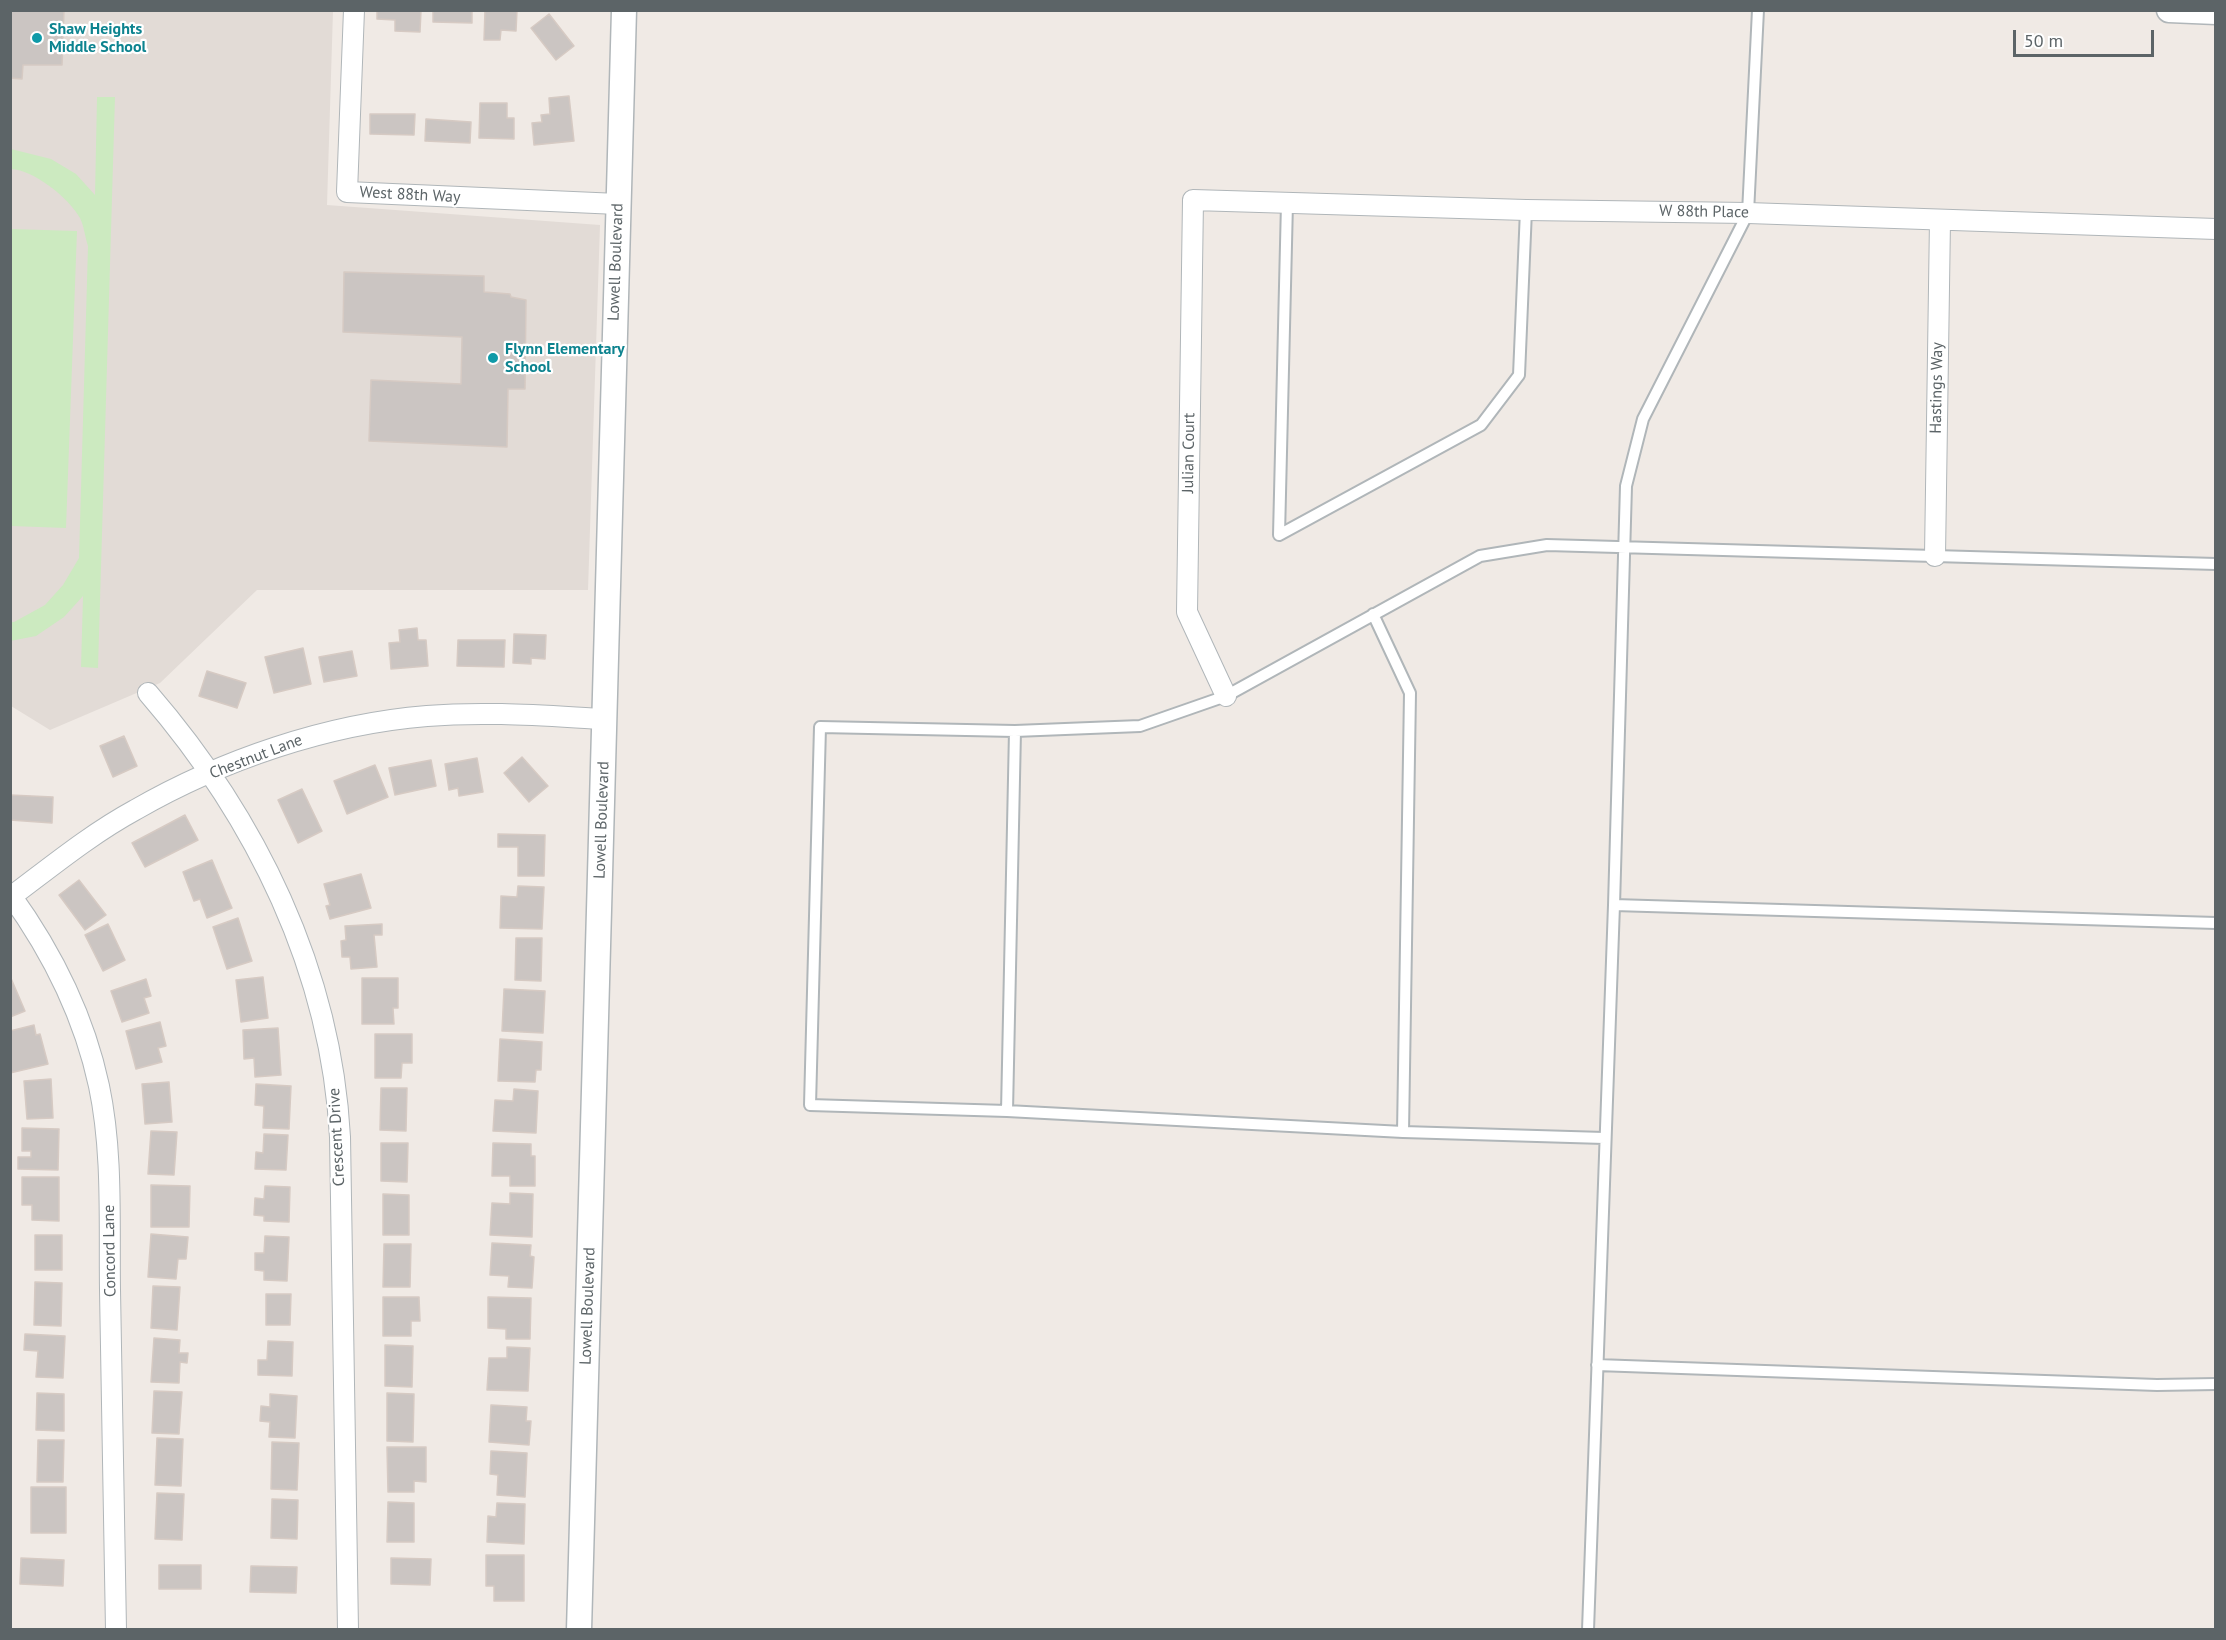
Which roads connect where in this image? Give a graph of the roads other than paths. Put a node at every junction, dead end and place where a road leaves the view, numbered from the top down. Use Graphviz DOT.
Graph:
graph roads {
  1 [pos="354,10"];
  2 [pos="624,10"];
  3 [pos="1758,10"];
  4 [pos="2169,10"];
  5 [pos="2208,11"];
  6 [pos="1193,200"];
  7 [pos="1287,203"];
  8 [pos="618,204"];
  9 [pos="1526,210"];
  10 [pos="1748,213"];
  11 [pos="1940,220"];
  12 [pos="2216,229"];
  13 [pos="1625,547"];
  14 [pos="1935,556"];
  15 [pos="2216,564"];
  16 [pos="1373,614"];
  17 [pos="148,693"];
  18 [pos="1226,696"];
  19 [pos="605,719"];
  20 [pos="1015,731"];
  21 [pos="212,772"];
  22 [pos="11,895"];
  23 [pos="1614,905"];
  24 [pos="2216,923"];
  25 [pos="1006,1111"];
  26 [pos="1403,1132"];
  27 [pos="1605,1138"];
  28 [pos="1597,1365"];
  29 [pos="2216,1384"];
  30 [pos="116,1629"];
  31 [pos="348,1629"];
  32 [pos="579,1629"];
  33 [pos="1588,1629"];
  1 -- 8 [label="street, West 88th Way"];
  2 -- 8 [label="street, Lowell Boulevard"];
  3 -- 10 [label="lane"];
  4 -- 5 [label="street"];
  6 -- 7 [label="street, W 88th Place"];
  6 -- 18 [label="street, Julian Court"];
  7 -- 9 [label="street, W 88th Place"];
  7 -- 9 [label="lane"];
  8 -- 19 [label="street, Lowell Boulevard"];
  9 -- 10 [label="street, W 88th Place"];
  10 -- 11 [label="street, W 88th Place"];
  10 -- 13 [label="lane"];
  11 -- 12 [label="street, W 88th Place"];
  11 -- 14 [label="street, Hastings Way"];
  13 -- 14 [label="lane"];
  13 -- 16 [label="lane"];
  13 -- 23 [label="lane"];
  14 -- 15 [label="lane"];
  16 -- 18 [label="lane"];
  16 -- 26 [label="lane"];
  17 -- 21 [label="street, Crescent Drive"];
  18 -- 20 [label="lane"];
  19 -- 21 [label="street, Chestnut Lane"];
  19 -- 32 [label="street, Lowell Boulevard"];
  20 -- 25 [label="lane"];
  20 -- 25 [label="lane"];
  21 -- 22 [label="street, Chestnut Lane"];
  21 -- 31 [label="street, Crescent Drive"];
  22 -- 30 [label="street, Concord Lane"];
  23 -- 24 [label="lane"];
  23 -- 27 [label="lane"];
  25 -- 26 [label="lane"];
  26 -- 27 [label="lane"];
  27 -- 28 [label="lane"];
  28 -- 29 [label="lane"];
  28 -- 33 [label="lane"];
}
